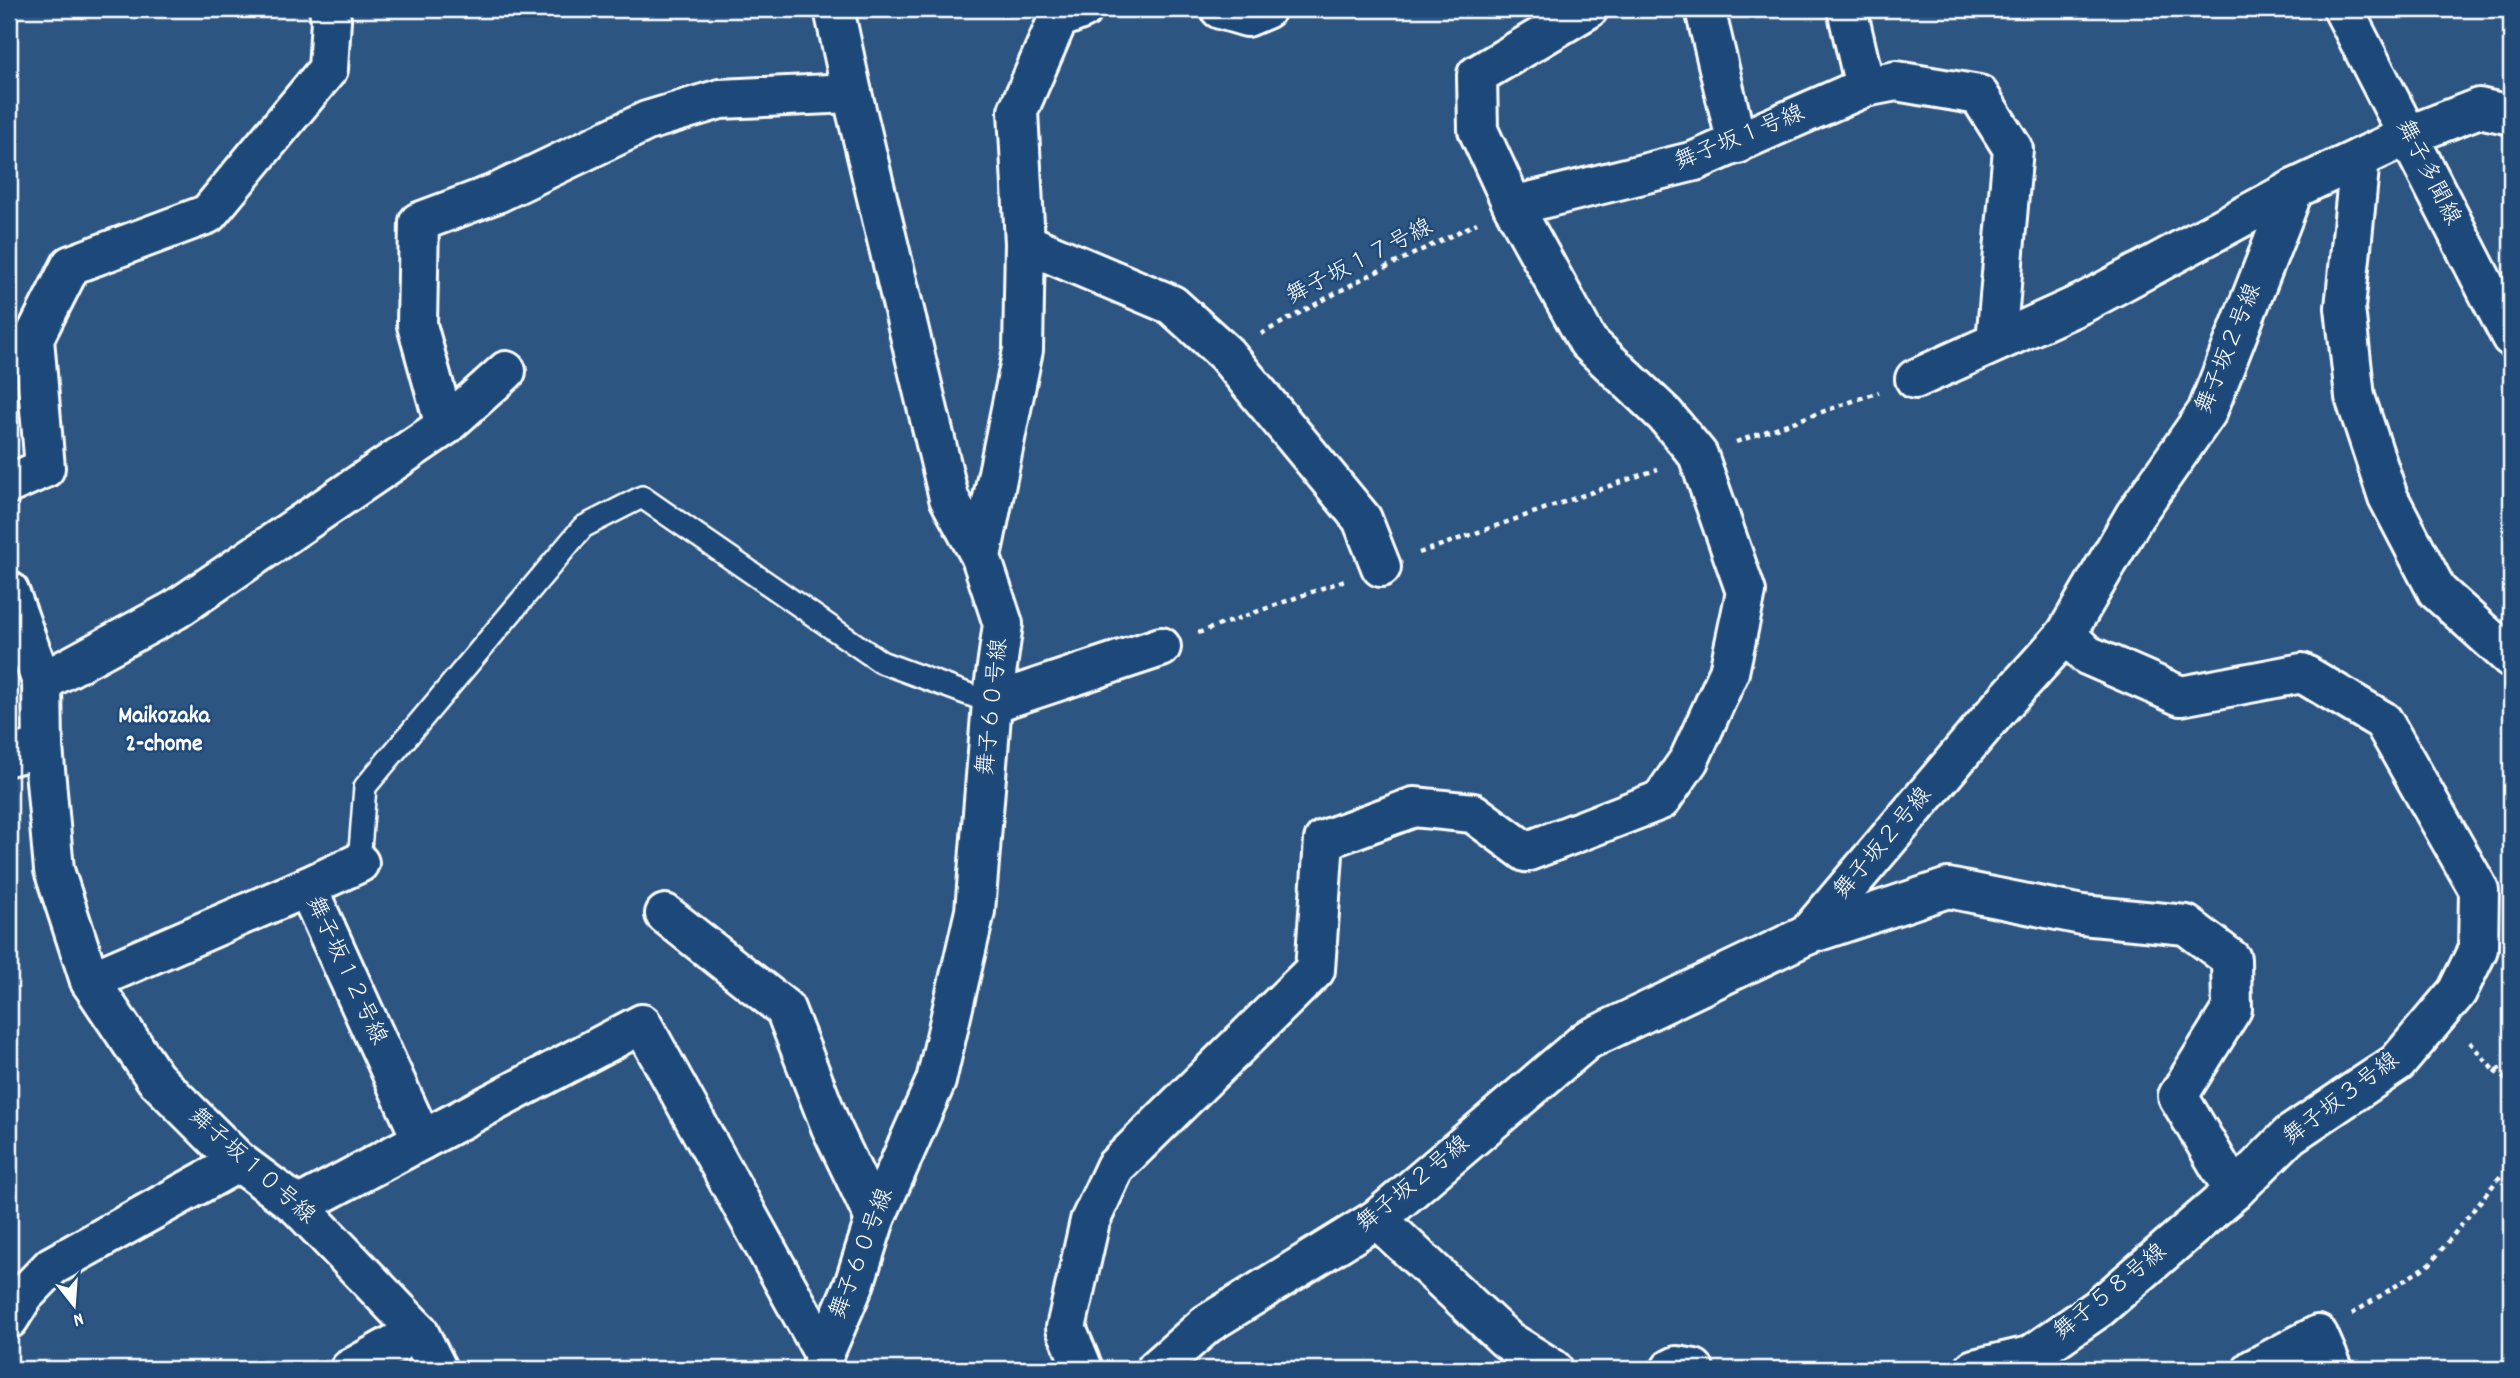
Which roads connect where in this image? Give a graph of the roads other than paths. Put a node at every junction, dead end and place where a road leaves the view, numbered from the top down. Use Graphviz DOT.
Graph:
graph roads {
  1 [pos="329,9"];
  2 [pos="834,9"];
  3 [pos="1083,9"];
  4 [pos="1220,9"];
  5 [pos="1266,9"];
  6 [pos="1588,9"];
  7 [pos="1705,9"];
  8 [pos="1847,9"];
  9 [pos="2343,9"];
  10 [pos="1865,87"];
  11 [pos="852,93"];
  12 [pos="2511,115"];
  13 [pos="2407,136"];
  14 [pos="1737,144"];
  15 [pos="2360,158"];
  16 [pos="2294,189"];
  17 [pos="1513,206"];
  18 [pos="1025,243"];
  19 [pos="2511,337"];
  20 [pos="1996,342"];
  21 [pos="506,371"];
  22 [pos="1915,379"];
  23 [pos="445,425"];
  24 [pos="9,484"];
  25 [pos="981,557"];
  26 [pos="1381,567"];
  27 [pos="9,591"];
  28 [pos="2066,634"];
  29 [pos="1161,647"];
  30 [pos="2511,658"];
  31 [pos="42,682"];
  32 [pos="992,703"];
  33 [pos="26,751"];
  34 [pos="359,863"];
  35 [pos="307,887"];
  36 [pos="665,914"];
  37 [pos="1807,935"];
  38 [pos="90,981"];
  39 [pos="422,1140"];
  40 [pos="239,1162"];
  41 [pos="2234,1191"];
  42 [pos="298,1206"];
  43 [pos="875,1219"];
  44 [pos="1377,1219"];
  45 [pos="9,1319"];
  46 [pos="418,1331"];
  47 [pos="2326,1352"];
  48 [pos="823,1361"];
  49 [pos="350,1369"];
  50 [pos="437,1369"];
  51 [pos="1083,1369"];
  52 [pos="1156,1369"];
  53 [pos="1553,1369"];
  54 [pos="1671,1369"];
  55 [pos="1694,1369"];
  56 [pos="1974,1369"];
  57 [pos="2253,1369"];
  1 -- 24 [label="street"];
  2 -- 11 [label="street"];
  3 -- 18 [label="street, 舞子６０号線"];
  4 -- 5 [label="street"];
  6 -- 17 [label="street"];
  7 -- 14 [label="street"];
  8 -- 10 [label="street"];
  9 -- 13 [label="street, 舞子多聞線"];
  10 -- 14 [label="street, 舞子坂１号線"];
  10 -- 20 [label="street, 舞子坂１号線"];
  11 -- 23 [label="street"];
  11 -- 25 [label="street"];
  12 -- 13 [label="street"];
  13 -- 15 [label="street"];
  13 -- 19 [label="street, 舞子多聞線"];
  14 -- 17 [label="street, 舞子坂１号線"];
  15 -- 16 [label="street"];
  15 -- 30 [label="street"];
  16 -- 20 [label="street"];
  16 -- 28 [label="street, 舞子坂２号線"];
  17 -- 51 [label="street"];
  18 -- 25 [label="street, 舞子６０号線"];
  18 -- 26 [label="street"];
  20 -- 22 [label="street"];
  21 -- 23 [label="street"];
  23 -- 31 [label="street"];
  25 -- 32 [label="street, 舞子６０号線"];
  27 -- 31 [label="street, 舞子坂１０号線"];
  28 -- 37 [label="street, 舞子坂２号線"];
  28 -- 41 [label="street, 舞子坂３号線"];
  29 -- 32 [label="street"];
  31 -- 33 [label="street, 舞子坂１０号線"];
  32 -- 34 [label="lane"];
  32 -- 43 [label="street, 舞子６０号線"];
  33 -- 38 [label="street, 舞子坂１０号線"];
  34 -- 35 [label="street"];
  35 -- 38 [label="street, 舞子坂１２号線"];
  35 -- 39 [label="street, 舞子坂１２号線"];
  36 -- 43 [label="street"];
  37 -- 41 [label="street"];
  37 -- 44 [label="street, 舞子坂２号線"];
  38 -- 40 [label="street, 舞子坂１０号線"];
  39 -- 42 [label="street"];
  39 -- 48 [label="street"];
  40 -- 42 [label="street, 舞子坂１０号線"];
  40 -- 45 [label="street"];
  41 -- 56 [label="street, 舞子５８号線"];
  42 -- 46 [label="street, 舞子坂１０号線"];
  43 -- 48 [label="street, 舞子６０号線"];
  44 -- 52 [label="street, 舞子坂２号線"];
  44 -- 53 [label="street"];
  46 -- 49 [label="street"];
  46 -- 50 [label="street, 舞子坂１０号線"];
  47 -- 57 [label="street"];
  54 -- 55 [label="street"];
}
